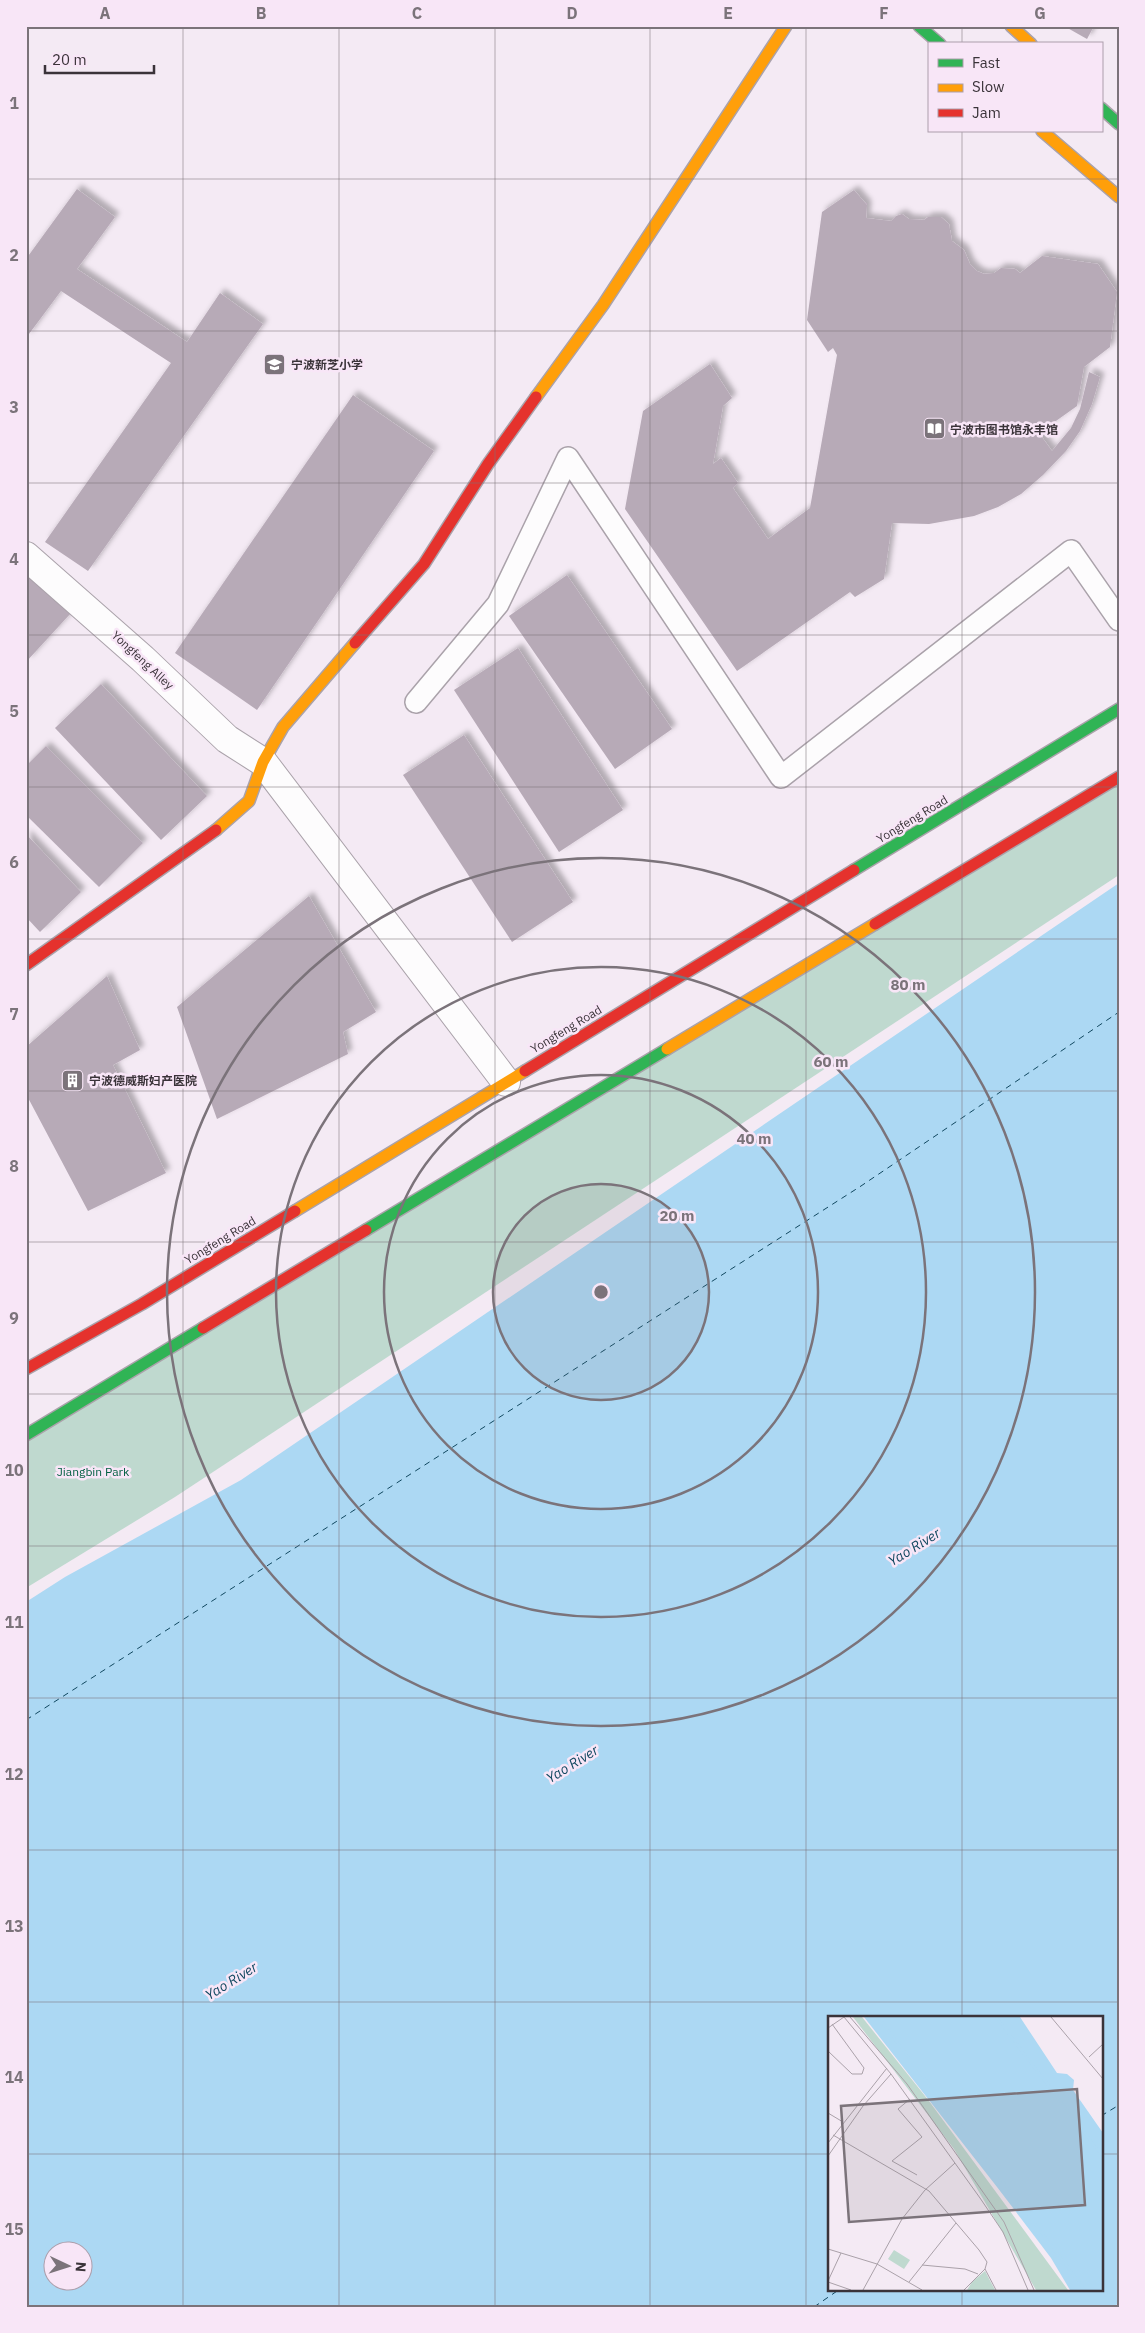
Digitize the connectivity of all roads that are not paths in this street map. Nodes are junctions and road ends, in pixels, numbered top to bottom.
1 (786, 26) edge
2 (919, 26) edge
3 (1011, 26) edge
4 (938, 42) edge
5 (1029, 42) edge
6 (1102, 109) edge
7 (1119, 124) edge
8 (1043, 132) edge
9 (1119, 197) edge
10 (26, 556) edge
11 (1119, 620) edge
12 (416, 702) dead end
13 (1119, 709) edge
14 (263, 762) junction
15 (1119, 776) edge
16 (26, 965) edge
17 (506, 1082) junction
18 (26, 1369) edge
19 (26, 1436) edge

1 - 14 main road
2 - 4 main road
3 - 5 main road
6 - 7 main road
8 - 9 main road
10 - 14 street, Yongfeng Alley
11 - 12 lane
13 - 17 main road, Yongfeng Road
14 - 16 main road
14 - 17 street
15 - 19 main road
17 - 18 main road, Yongfeng Road

